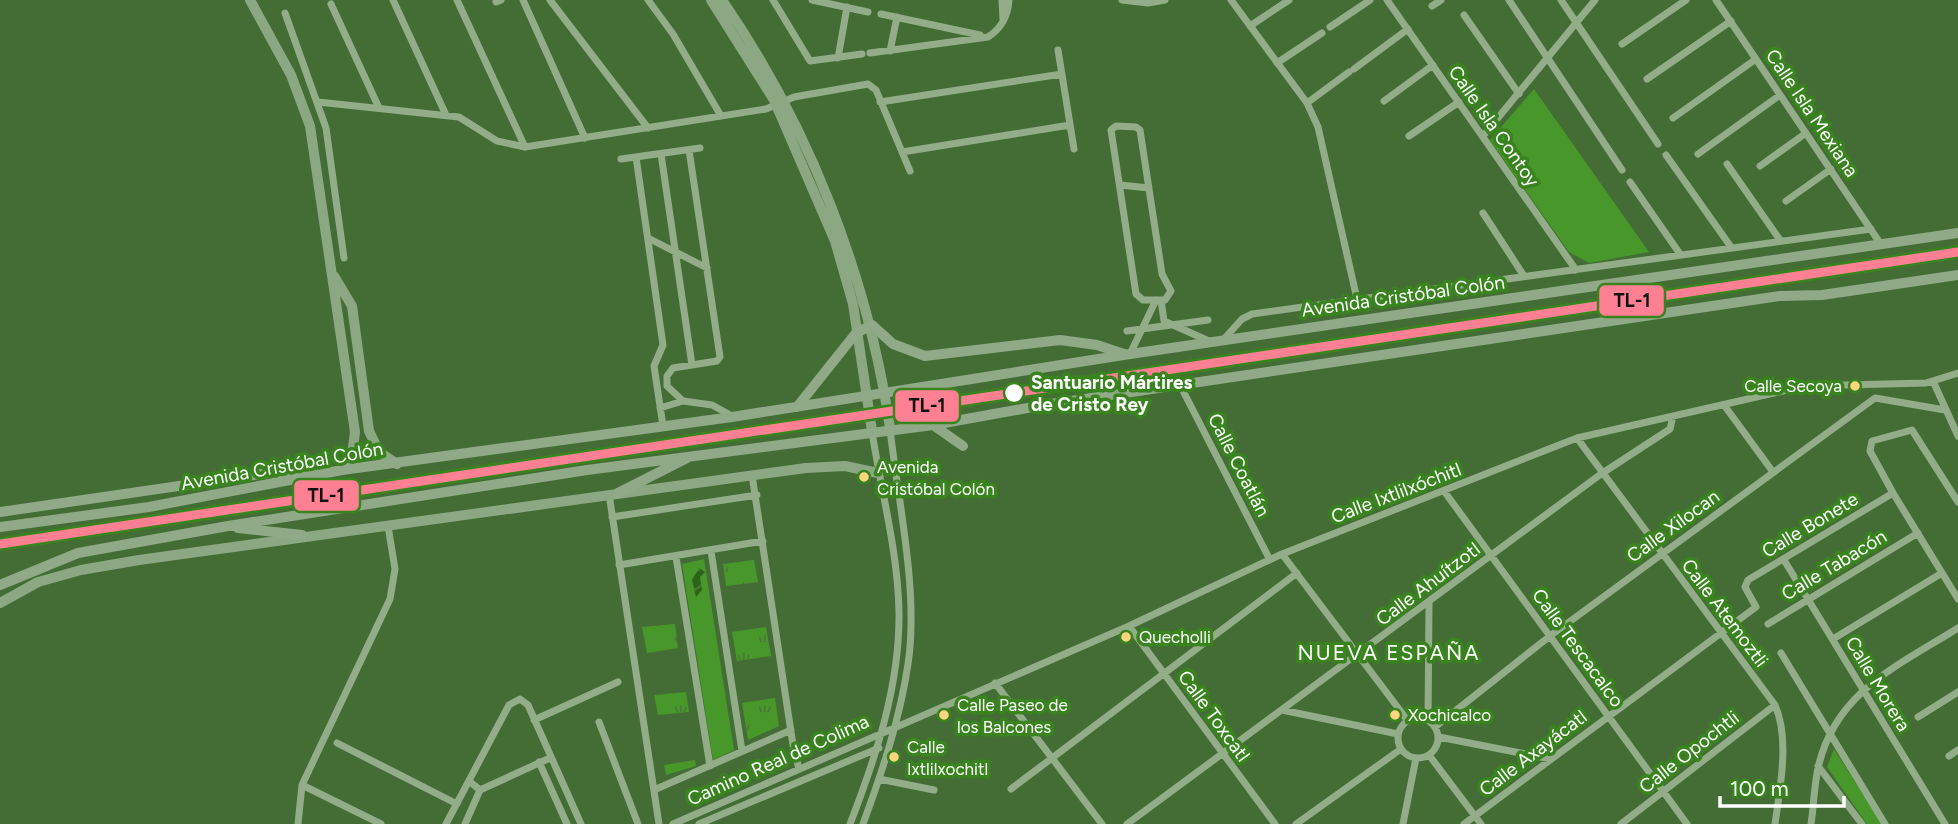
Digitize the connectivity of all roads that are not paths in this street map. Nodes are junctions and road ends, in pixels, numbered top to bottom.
1 (250, 0) edge
2 (393, 0) edge
3 (457, 0) edge
4 (523, 0) edge
5 (550, 0) edge
6 (648, 0) edge
7 (711, 0) edge
8 (722, 0) edge
9 (773, 0) edge
10 (812, 0) edge
11 (1002, 0) edge
12 (1009, 0) edge
13 (1122, 0) edge
14 (1165, 0) edge
15 (1231, 0) edge
16 (1289, 0) edge
17 (1370, 0) edge
18 (1387, 0) edge
19 (1441, 0) edge
20 (1509, 0) edge
21 (1561, 0) edge
22 (1595, 0) edge
23 (1686, 0) edge
24 (1716, 0) edge
25 (331, 4) dead end
26 (1432, 6) dead end
27 (847, 7) junction
28 (869, 12) dead end
29 (285, 13) dead end
30 (881, 14) dead end
31 (1464, 15) dead end
32 (897, 17) junction
33 (1003, 19) junction
34 (1731, 22) junction
35 (1576, 23) junction
36 (1250, 26) junction
37 (1330, 27) dead end
38 (1408, 29) junction
39 (1322, 33) dead end
40 (988, 37) junction
41 (1622, 44) dead end
42 (1058, 50) dead end
43 (890, 51) junction
44 (1548, 57) junction
45 (838, 58) junction
46 (1756, 59) junction
47 (1277, 63) junction
48 (1433, 65) junction
49 (1062, 74) junction
50 (1647, 79) dead end
51 (1518, 94) junction
52 (1780, 95) junction
53 (1384, 101) dead end
54 (318, 102) junction
55 (880, 102) junction
56 (1459, 102) junction
57 (780, 103) junction
58 (1307, 103) junction
59 (379, 108) junction
60 (446, 115) junction
61 (721, 116) junction
62 (1673, 118) dead end
63 (1070, 125) junction
64 (648, 128) junction
65 (1806, 133) junction
66 (1409, 136) dead end
67 (1483, 136) junction
68 (585, 138) junction
69 (1658, 144) dead end
70 (525, 147) junction
71 (700, 148) dead end
72 (1074, 149) dead end
73 (689, 150) junction
74 (902, 152) junction
75 (1698, 153) dead end
76 (661, 154) junction
77 (1666, 155) dead end
78 (636, 157) junction
79 (621, 159) dead end
80 (1727, 164) dead end
81 (1760, 166) dead end
82 (1831, 169) junction
83 (1622, 170) dead end
84 (909, 171) dead end
85 (1630, 182) dead end
86 (1120, 185) junction
87 (1149, 188) junction
88 (1786, 201) dead end
89 (1483, 213) dead end
90 (1871, 229) junction
91 (1958, 233) edge
92 (648, 238) junction
93 (1780, 240) junction
94 (1881, 243) junction
95 (1731, 247) junction
96 (676, 252) junction
97 (1680, 254) junction
98 (344, 258) dead end
99 (707, 268) junction
100 (1576, 270) junction
101 (331, 272) junction
102 (1958, 275) edge
103 (1524, 276) junction
104 (1357, 299) junction
105 (1159, 300) junction
106 (1208, 320) dead end
107 (872, 324) junction
108 (1172, 325) junction
109 (1144, 328) junction
110 (1127, 331) dead end
111 (856, 333) junction
112 (1217, 342) junction
113 (1128, 355) junction
114 (692, 365) junction
115 (1958, 373) edge
116 (1933, 382) junction
117 (1180, 385) junction
118 (884, 392) junction
119 (866, 395) junction
120 (683, 401) junction
121 (1724, 405) junction
122 (797, 407) junction
123 (660, 408) junction
124 (1945, 410) junction
125 (1673, 416) junction
126 (733, 417) junction
127 (933, 425) junction
128 (663, 426) junction
129 (890, 428) junction
130 (872, 431) junction
131 (1958, 436) edge
132 (1577, 438) junction
133 (963, 446) dead end
134 (892, 452) junction
135 (875, 453) junction
136 (693, 454) junction
137 (397, 464) junction
138 (338, 471) junction
139 (1773, 472) junction
140 (878, 473) junction
141 (1601, 474) junction
142 (752, 475) junction
143 (1444, 491) junction
144 (1893, 493) junction
145 (613, 494) junction
146 (757, 495) junction
147 (1958, 502) edge
148 (0, 512) edge
149 (612, 517) junction
150 (388, 526) junction
151 (0, 527) edge
152 (228, 527) junction
153 (1918, 533) junction
154 (302, 535) junction
155 (763, 541) junction
156 (711, 551) junction
157 (1282, 554) junction
158 (1661, 555) junction
159 (1491, 556) junction
160 (676, 557) junction
161 (1270, 560) junction
162 (1784, 560) junction
163 (619, 565) junction
164 (1297, 573) junction
165 (1942, 573) junction
166 (0, 585) edge
167 (1958, 598) edge
168 (1808, 599) junction
169 (0, 603) edge
170 (1429, 604) junction
171 (1756, 607) joint
172 (1768, 624) dead end
173 (1129, 626) junction
174 (1958, 628) edge
175 (1720, 634) junction
176 (1550, 636) junction
177 (1833, 639) junction
178 (1781, 653) dead end
179 (1357, 655) junction
180 (1163, 673) junction
181 (618, 682) dead end
182 (995, 683) junction
183 (1862, 688) junction
184 (1958, 692) edge
185 (1775, 705) junction
186 (1282, 710) junction
187 (1608, 716) junction
188 (1918, 717) dead end
189 (534, 719) junction
190 (1428, 720) junction
191 (1408, 721) junction
192 (598, 722) dead end
193 (896, 725) junction
194 (1435, 727) junction
195 (791, 730) junction
196 (882, 731) junction
197 (1829, 732) junction
198 (1398, 734) junction
199 (1438, 737) junction
200 (891, 742) junction
201 (337, 743) dead end
202 (877, 748) junction
203 (1401, 749) junction
204 (1958, 750) edge
205 (742, 751) junction
206 (1222, 753) junction
207 (1429, 755) junction
208 (1948, 756) dead end
209 (551, 758) junction
210 (1052, 758) junction
211 (1416, 758) junction
212 (1551, 759) junction
213 (540, 762) junction
214 (1818, 765) junction
215 (710, 766) junction
216 (799, 769) junction
217 (785, 775) junction
218 (879, 779) junction
219 (469, 781) junction
220 (302, 785) junction
221 (789, 786) junction
222 (654, 789) junction
223 (1011, 789) dead end
224 (480, 790) junction
225 (934, 790) dead end
226 (1663, 791) junction
227 (457, 804) junction
228 (1475, 816) junction
229 (1941, 823) edge
230 (298, 824) edge
231 (381, 824) edge
232 (446, 824) edge
233 (465, 824) edge
234 (568, 824) edge
235 (581, 824) edge
236 (638, 824) edge
237 (659, 824) edge
238 (673, 824) edge
239 (702, 824) edge
240 (850, 824) edge
241 (863, 824) edge
242 (1102, 824) edge
243 (1127, 824) edge
244 (1275, 824) edge
245 (1296, 824) edge
246 (1403, 824) edge
247 (1464, 824) edge
248 (1481, 824) edge
249 (1622, 824) edge
250 (1687, 824) edge
251 (1775, 824) edge
252 (1811, 824) edge
253 (1862, 824) edge
254 (1885, 824) edge

1 - 101 street
2 - 60 street
3 - 70 street
4 - 68 street
5 - 64 street
6 - 61 street
7 - 57 street
8 - 57 street
9 - 45 street
10 - 27 street
11 - 33 street
12 - 33 street
13 - 14 street
15 - 36 street
16 - 36 street
17 - 37 street
18 - 38 street, Calle Isla Contoy
19 - 26 street
20 - 44 street
21 - 35 street
22 - 35 street
23 - 41 street
24 - 34 street, Calle Isla Mexiana
25 - 59 street
27 - 28 street
27 - 45 street
29 - 54 street
30 - 32 street
31 - 51 street
32 - 40 street
32 - 43 street
33 - 40 street
34 - 46 street, Calle Isla Mexiana
34 - 50 street
35 - 44 street
35 - 69 street
36 - 47 street
38 - 48 street, Calle Isla Contoy
38 - 58 street
39 - 47 street
40 - 43 street
42 - 49 street
43 - 45 street
44 - 51 street
44 - 83 street
46 - 52 street, Calle Isla Mexiana
46 - 62 street
47 - 58 street
48 - 53 street
48 - 56 street, Calle Isla Contoy
49 - 55 street
49 - 63 street
51 - 67 street
52 - 65 street, Calle Isla Mexiana
52 - 75 street
54 - 59 street
54 - 98 street
55 - 57 street
55 - 74 street
56 - 66 street
56 - 67 street, Calle Isla Contoy
57 - 61 street
57 - 107 street
57 - 111 street
58 - 104 street
59 - 60 street
60 - 70 street
61 - 64 street
63 - 72 street
63 - 74 street
64 - 68 street
65 - 81 street
65 - 82 street, Calle Isla Mexiana
67 - 100 street, Calle Isla Contoy
68 - 70 street
71 - 73 street
73 - 76 street
73 - 99 street
74 - 84 street
76 - 78 street
76 - 96 street
77 - 95 street
78 - 79 street
78 - 92 street
80 - 93 street
82 - 88 street
82 - 90 street, Calle Isla Mexiana
85 - 97 street
86 - 87 street
86 - 87 street
86 - 105 street
87 - 105 street
89 - 103 street
90 - 93 street
90 - 94 street, Calle Isla Mexiana
91 - 94 main road, Avenida Cristóbal Colón
92 - 96 street
92 - 123 street
93 - 95 street
94 - 112 main road, Avenida Cristóbal Colón
95 - 97 street
96 - 99 street
96 - 114 street
97 - 100 street
99 - 114 street
100 - 103 street
101 - 137 street
101 - 138 street
102 - 117 main road
103 - 104 street
104 - 112 street
105 - 108 street
105 - 109 street
106 - 108 street
107 - 111 main road
107 - 113 main road
107 - 118 street
108 - 109 street
108 - 112 street
109 - 110 street
109 - 113 street
111 - 119 street
111 - 122 main road
112 - 113 main road, Avenida Cristóbal Colón
113 - 118 main road, Avenida Cristóbal Colón
114 - 120 street
115 - 116 street, Calle Ixtlilxóchitl
116 - 121 street, Calle Ixtlilxóchitl
116 - 124 street
117 - 127 main road
117 - 161 street, Calle Coatlán
118 - 119 main road, Avenida Cristóbal Colón
118 - 129 street
119 - 122 main road, Avenida Cristóbal Colón
119 - 130 street
120 - 123 street
120 - 126 street
121 - 125 street, Calle Ixtlilxóchitl
121 - 139 street
122 - 126 main road, Avenida Cristóbal Colón
123 - 128 street
124 - 131 street
124 - 139 street, Calle Xilocan
125 - 132 street, Calle Ixtlilxóchitl
125 - 141 street, Calle Ahuítzotl
126 - 128 main road, Avenida Cristóbal Colón
127 - 129 main road
127 - 133 main road
128 - 137 main road, Avenida Cristóbal Colón
129 - 130 main road
129 - 134 street
130 - 135 street
130 - 136 main road
132 - 141 street, Calle Atemoztli
132 - 143 street, Calle Ixtlilxóchitl
134 - 135 street
134 - 193 street
135 - 140 street
136 - 145 main road
136 - 152 main road
137 - 138 main road, Avenida Cristóbal Colón
138 - 148 main road
138 - 151 main road, Avenida Cristóbal Colón
139 - 158 street, Calle Xilocan
140 - 142 street
140 - 196 street
141 - 158 street, Calle Atemoztli
141 - 159 street, Calle Ahuítzotl
142 - 145 street
142 - 146 street
143 - 157 street, Calle Ixtlilxóchitl
143 - 159 street, Calle Tescacalco
144 - 147 street
144 - 153 street
144 - 162 street, Calle Bonete
145 - 149 street
145 - 150 street
146 - 149 street
146 - 155 street
149 - 163 street
150 - 154 street
150 - 220 street
152 - 154 main road
152 - 166 main road
153 - 165 street
153 - 168 street, Calle Tabacón
154 - 169 street
155 - 156 street
155 - 195 street
156 - 160 street
156 - 205 street
157 - 161 street, Calle Ixtlilxóchitl
157 - 164 street
158 - 175 street, Calle Atemoztli
158 - 176 street, Calle Xilocan
159 - 170 street, Calle Ahuítzotl
159 - 176 street, Calle Tescacalco
160 - 163 street
160 - 215 street
161 - 173 street, Calle Ixtlilxóchitl
162 - 168 street, Calle Morera
162 - 171 street, Calle Bonete
163 - 222 street
164 - 179 street
164 - 180 street
165 - 167 street
165 - 177 street
168 - 172 street, Calle Tabacón
168 - 177 street, Calle Morera
170 - 179 street, Calle Ahuítzotl
170 - 190 street
171 - 175 street, Calle Axayácatl
173 - 180 street, Calle Toxcatl
173 - 182 street, Calle Ixtlilxóchitl
174 - 183 street
175 - 185 street, Calle Atemoztli
175 - 187 street, Calle Axayácatl
176 - 187 street, Calle Tescacalco
176 - 194 street, Calle Xilocan
177 - 183 street, Calle Morera
178 - 197 street
179 - 186 street, Calle Ahuítzotl
179 - 191 street
180 - 206 street, Calle Toxcatl
180 - 210 street
181 - 189 street
182 - 193 street, Calle Ixtlilxóchitl
182 - 210 street
183 - 197 street
183 - 229 street, Calle Morera
184 - 188 street
185 - 226 street, Calle Opochtli
185 - 251 street
186 - 198 street
186 - 206 street, Calle Ahuítzotl
187 - 212 street, Calle Axayácatl
187 - 226 street, Calle Tescacalco
189 - 209 street
189 - 219 street
190 - 191 street
190 - 194 street
191 - 198 street
192 - 236 street
193 - 196 street, Camino Real de Colima
193 - 200 street
194 - 199 street
195 - 205 street
195 - 216 street
196 - 202 street
196 - 216 street, Camino Real de Colima
197 - 214 street
197 - 254 street
198 - 203 street
199 - 207 street
199 - 212 street
200 - 202 street, Camino Real de Colima
200 - 218 street
201 - 227 street
202 - 221 street, Camino Real de Colima
202 - 240 street
203 - 211 street
203 - 245 street
204 - 208 street
205 - 215 street
206 - 243 street, Calle Ahuítzotl
206 - 244 street, Calle Toxcatl
207 - 211 street
207 - 228 street
209 - 213 street
209 - 235 street
210 - 223 street
210 - 242 street
211 - 246 street
212 - 228 street, Calle Axayácatl
213 - 224 street
213 - 234 street
214 - 252 street
214 - 253 street
215 - 222 street
216 - 217 street, Camino Real de Colima
217 - 221 street
217 - 238 street, Camino Real de Colima
218 - 225 street
218 - 241 street
219 - 224 street
219 - 227 street
220 - 230 street
220 - 231 street
221 - 239 street, Camino Real de Colima
222 - 237 street
224 - 233 street
226 - 249 street, Calle Opochtli
226 - 250 street, Calle Tescacalco
227 - 232 street
228 - 247 street, Calle Axayácatl
228 - 248 street

